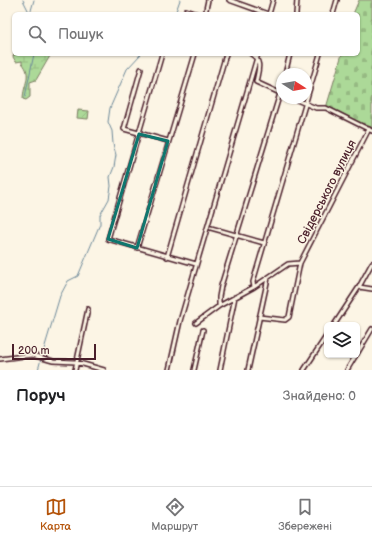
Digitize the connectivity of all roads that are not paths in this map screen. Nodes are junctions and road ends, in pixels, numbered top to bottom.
1 (208, 0) edge
2 (229, 0) edge
3 (273, 0) edge
4 (297, 0) edge
5 (337, 0) edge
6 (186, 10) dead end
7 (192, 12) edge
8 (205, 12) edge
9 (262, 12) edge
10 (269, 12) edge
11 (296, 12) edge
12 (334, 12) edge
13 (161, 56) edge
14 (194, 56) edge
15 (225, 56) edge
16 (254, 56) edge
17 (290, 56) edge
18 (319, 56) edge
19 (257, 58) junction
20 (286, 68) edge
21 (141, 69) dead end
22 (312, 80) edge
23 (276, 92) edge
24 (278, 104) edge
25 (305, 104) edge
26 (307, 104) edge
27 (370, 130) edge
28 (139, 134) junction
29 (168, 141) junction
30 (211, 228) dead end
31 (237, 235) junction
32 (264, 243) junction
33 (137, 248) junction
34 (167, 257) junction
35 (300, 263) junction
36 (372, 263) edge
37 (196, 264) junction
38 (268, 278) junction
39 (254, 287) junction
40 (359, 287) junction
41 (372, 289) edge
42 (235, 297) junction
43 (219, 306) junction
44 (88, 309) dead end
45 (259, 316) junction
46 (336, 322) edge
47 (196, 323) dead end
48 (372, 329) edge
49 (203, 330) dead end
50 (324, 340) edge
51 (360, 349) edge
52 (354, 358) edge
53 (0, 359) edge
54 (76, 362) junction
55 (75, 370) edge
56 (104, 370) edge
57 (169, 370) edge
58 (194, 370) edge
59 (220, 370) edge
60 (248, 370) edge
61 (304, 370) edge
62 (347, 370) edge

1 - 8 street
2 - 9 street
3 - 10 street
4 - 11 street
5 - 12 street
6 - 7 street
13 - 28 street
14 - 29 street
15 - 34 street
16 - 19 street
17 - 20 street
18 - 22 street
19 - 23 street
19 - 37 street
21 - 28 street
24 - 31 street
25 - 32 street
26 - 27 street
27 - 35 street, Свiдерського вулиця
28 - 29 street
28 - 33 street
29 - 33 street
30 - 31 street
31 - 32 street
31 - 43 street
32 - 39 street
33 - 34 street
34 - 37 street
35 - 38 street
35 - 45 street, Свiдерського вулиця
36 - 40 street
37 - 57 street
38 - 39 street
38 - 45 street
39 - 42 street
40 - 41 street
40 - 46 street
42 - 43 street
42 - 59 street
43 - 47 street
44 - 54 street
45 - 60 street
48 - 51 street
49 - 58 street
50 - 61 street
52 - 62 street
53 - 54 street
54 - 55 street
54 - 56 street

